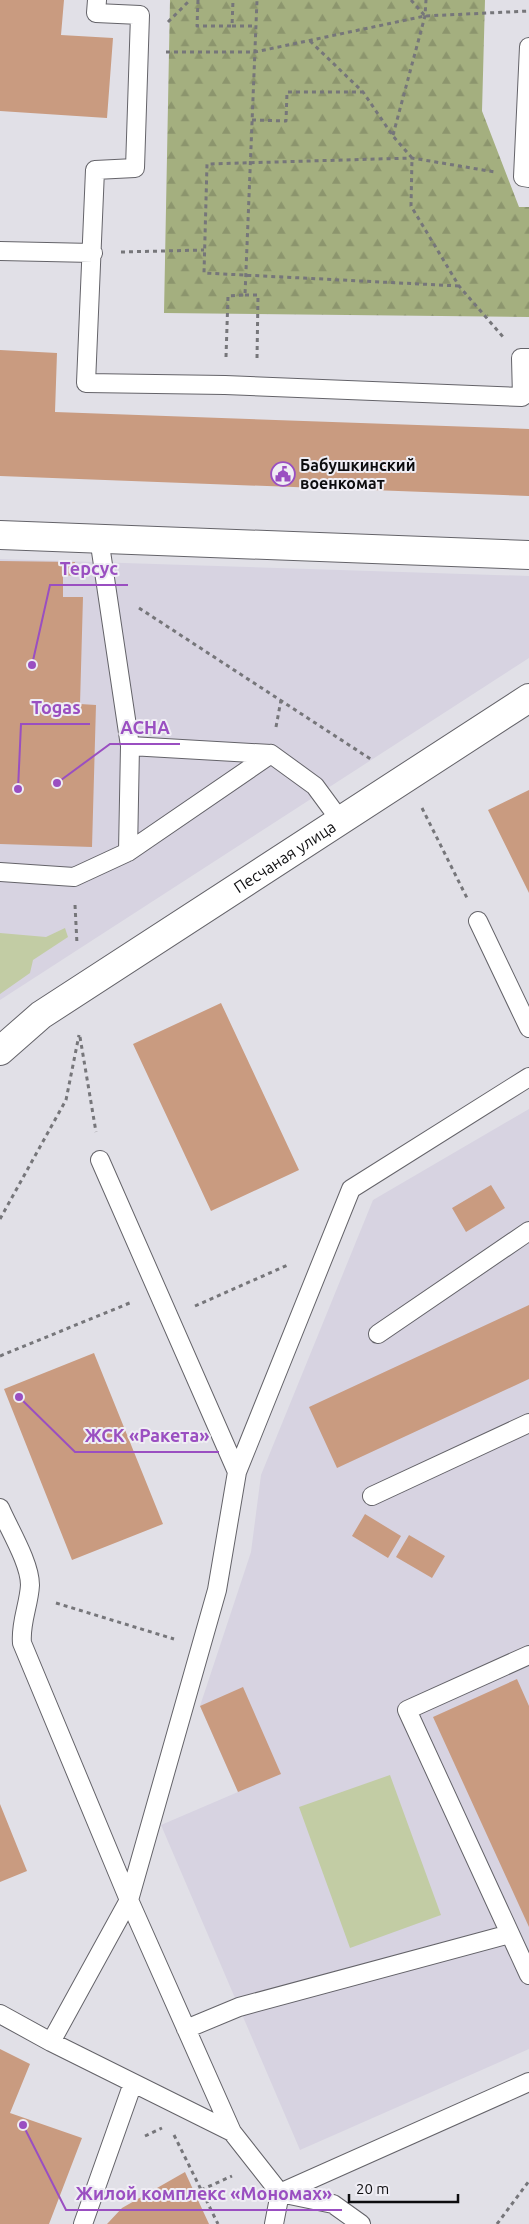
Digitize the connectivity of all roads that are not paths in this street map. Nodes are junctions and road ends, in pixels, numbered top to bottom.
1 (97, 0) edge
2 (529, 47) edge
3 (526, 177) edge
4 (0, 251) edge
5 (93, 253) junction
6 (525, 358) edge
7 (0, 535) edge
8 (99, 538) junction
9 (529, 556) edge
10 (529, 698) edge
11 (130, 746) junction
12 (271, 754) junction
13 (340, 820) junction
14 (128, 852) junction
15 (0, 872) edge
16 (478, 921) road end
17 (41, 1015) junction
18 (529, 1028) edge
19 (0, 1029) edge
20 (0, 1051) edge
21 (529, 1077) edge
22 (100, 1160) road end
23 (529, 1231) edge
24 (378, 1334) dead end
25 (529, 1423) edge
26 (237, 1472) junction
27 (372, 1496) dead end
28 (0, 1508) edge
29 (529, 1655) edge
30 (128, 1900) junction
31 (510, 1934) junction
32 (529, 1975) edge
33 (0, 2014) edge
34 (186, 2029) junction
35 (51, 2042) junction
36 (133, 2083) junction
37 (529, 2084) edge
38 (232, 2132) junction
39 (280, 2193) junction
40 (83, 2224) edge
41 (274, 2224) edge
42 (361, 2224) edge

1 - 5 lane
2 - 3 lane
4 - 5 lane
5 - 6 lane
7 - 8 street
8 - 9 street
8 - 11 lane
10 - 13 street, Песчаная улица
11 - 12 lane
11 - 14 lane
12 - 13 lane
12 - 14 lane
13 - 17 street, Песчаная улица
14 - 15 lane
16 - 18 lane
17 - 19 street, Песчаная улица
17 - 20 street, Песчаная улица
21 - 26 lane
22 - 26 lane
23 - 24 lane
25 - 27 lane
26 - 30 lane
28 - 30 lane
29 - 31 lane
30 - 34 lane
30 - 35 lane
31 - 32 lane
31 - 34 lane
33 - 35 lane
34 - 38 lane
35 - 36 lane
36 - 38 lane
36 - 40 lane
37 - 39 lane
38 - 39 lane
39 - 41 lane
39 - 42 lane

